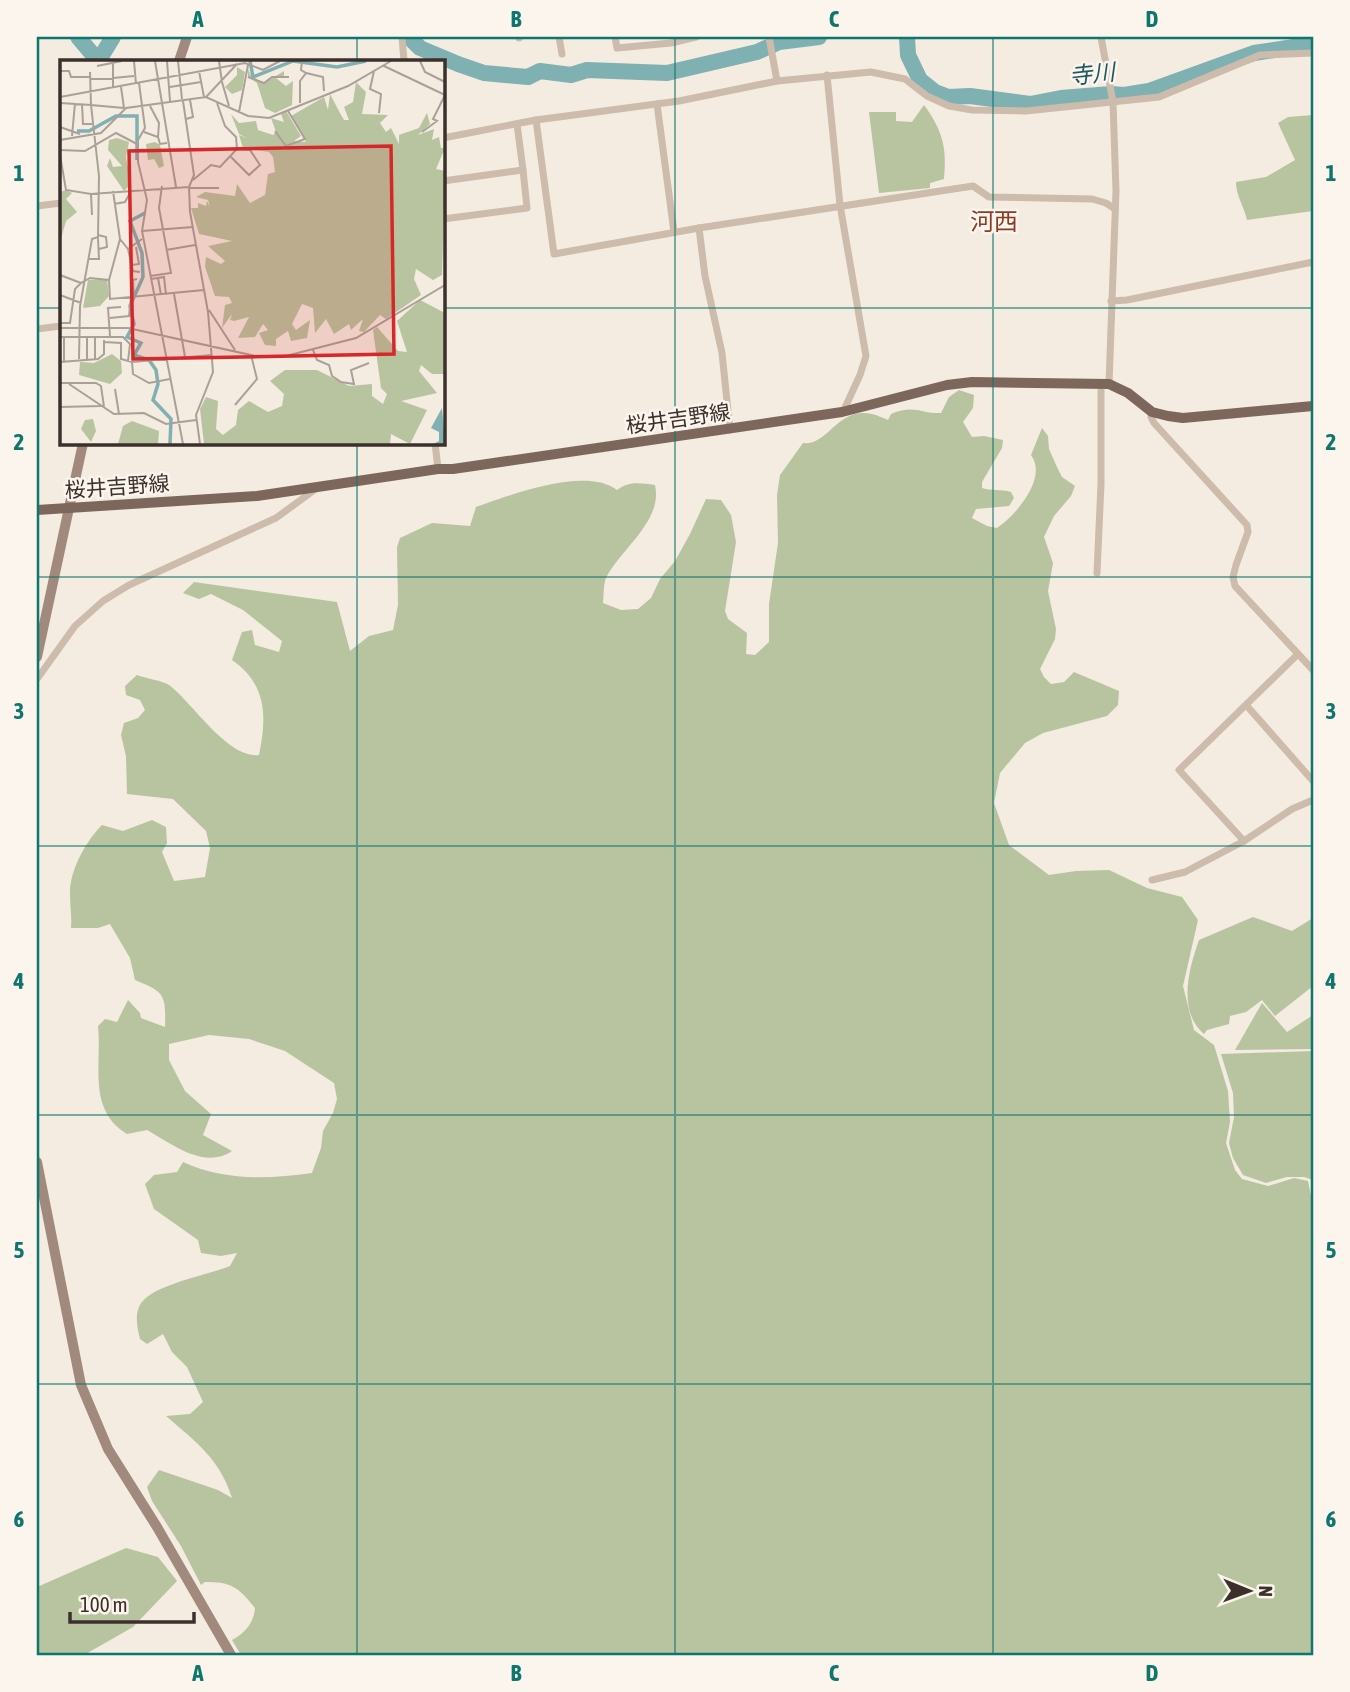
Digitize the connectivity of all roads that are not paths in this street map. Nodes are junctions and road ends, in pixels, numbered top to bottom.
1 (187, 37) edge
2 (559, 37) edge
3 (615, 37) edge
4 (696, 37) edge
5 (769, 37) edge
6 (1101, 37) edge
7 (402, 40) edge
8 (671, 40) edge
9 (1313, 53) edge
10 (562, 54) dead end
11 (179, 60) edge
12 (404, 60) edge
13 (827, 75) junction
14 (777, 81) junction
15 (1113, 100) junction
16 (656, 104) junction
17 (536, 120) junction
18 (517, 124) junction
19 (444, 138) edge
20 (523, 170) junction
21 (444, 181) edge
22 (60, 202) edge
23 (840, 205) junction
24 (37, 206) edge
25 (1115, 209) junction
26 (444, 219) edge
27 (699, 228) junction
28 (674, 232) junction
29 (1313, 262) edge
30 (1111, 301) junction
31 (60, 326) edge
32 (37, 329) edge
33 (1105, 384) junction
34 (1313, 406) edge
35 (842, 412) junction
36 (1153, 412) junction
37 (730, 430) junction
38 (83, 444) edge
39 (435, 444) edge
40 (438, 469) junction
41 (318, 488) junction
42 (37, 510) edge
43 (67, 510) junction
44 (1097, 573) dead end
45 (1297, 655) junction
46 (37, 657) edge
47 (1313, 670) edge
48 (37, 679) edge
49 (1247, 706) junction
50 (1313, 781) edge
51 (1313, 800) edge
52 (1244, 841) junction
53 (1152, 880) dead end
54 (37, 1167) edge
55 (230, 1655) edge

1 - 11 street
2 - 10 street
3 - 8 street
4 - 8 street
5 - 14 street
6 - 15 street
7 - 12 street
9 - 15 street
13 - 14 street
13 - 15 street
13 - 23 street
14 - 16 street
15 - 25 street
16 - 17 street
16 - 28 street
17 - 18 street
17 - 28 street
18 - 19 street
18 - 20 street
20 - 21 street
20 - 26 street
22 - 24 street
23 - 25 street
23 - 27 street
23 - 35 street
25 - 30 street
27 - 28 street
27 - 37 street
29 - 30 street
30 - 33 street
31 - 32 street
33 - 35 main road, 桜井吉野線
33 - 36 main road, 桜井吉野線
33 - 44 street
34 - 36 main road, 桜井吉野線
35 - 37 main road, 桜井吉野線
36 - 45 street
37 - 40 main road, 桜井吉野線
38 - 43 street
39 - 40 street
40 - 41 main road, 桜井吉野線
41 - 43 main road, 桜井吉野線
41 - 48 street
42 - 43 main road, 桜井吉野線
43 - 46 street
45 - 47 street
45 - 49 street
49 - 50 street
49 - 52 street
51 - 52 street
52 - 53 street
54 - 55 street

